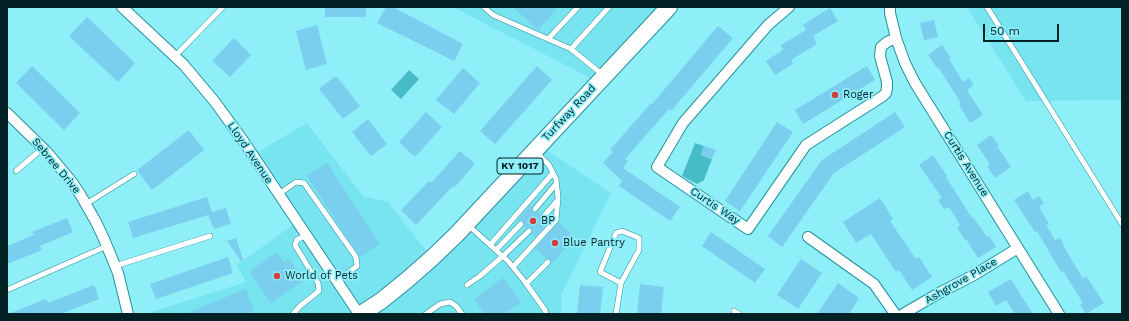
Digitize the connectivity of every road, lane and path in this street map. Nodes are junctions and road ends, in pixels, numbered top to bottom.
1 (122, 7) edge
2 (223, 7) edge
3 (484, 7) edge
4 (578, 7) edge
5 (609, 7) edge
6 (669, 7) edge
7 (789, 7) edge
8 (890, 7) edge
9 (987, 7) edge
10 (896, 38) junction
11 (548, 39) junction
12 (571, 49) junction
13 (175, 56) junction
14 (604, 76) junction
15 (7, 113) edge
16 (43, 148) junction
17 (535, 150) junction
18 (16, 171) dead end
19 (553, 173) junction
20 (134, 174) dead end
21 (556, 184) junction
22 (279, 194) junction
23 (558, 200) junction
24 (86, 204) junction
25 (535, 209) dead end
26 (543, 217) dead end
27 (466, 224) junction
28 (521, 224) dead end
29 (1122, 224) edge
30 (529, 231) dead end
31 (306, 235) junction
32 (210, 236) dead end
33 (808, 237) dead end
34 (490, 245) junction
35 (107, 246) junction
36 (1018, 248) junction
37 (496, 250) junction
38 (503, 256) junction
39 (548, 262) dead end
40 (115, 266) junction
41 (513, 267) junction
42 (337, 280) junction
43 (621, 283) junction
44 (526, 284) junction
45 (467, 285) dead end
46 (7, 290) edge
47 (128, 314) edge
48 (293, 314) edge
49 (360, 314) edge
50 (426, 314) edge
51 (462, 314) edge
52 (546, 314) edge
53 (616, 314) edge
54 (895, 314) edge
55 (903, 314) edge
56 (1059, 314) edge

1 - 13 street, Lloyd Avenue
2 - 13 lane
3 - 11 lane
4 - 11 lane
5 - 12 lane
6 - 14 main road, Turfway Road / KY 1017
7 - 10 street, Curtis Way
8 - 10 street, Curtis Avenue
9 - 29 lane
10 - 36 street, Curtis Avenue
11 - 12 lane
12 - 14 lane
13 - 22 street, Lloyd Avenue
14 - 17 main road, Turfway Road / KY 1017
15 - 16 street, Sebree Drive
16 - 18 lane
16 - 24 street, Sebree Drive
17 - 19 lane
17 - 27 main road, Turfway Road / KY 1017
19 - 21 lane
19 - 34 lane
20 - 24 lane
21 - 23 lane
21 - 25 lane
22 - 31 street, Lloyd Avenue
22 - 42 lane
23 - 26 lane
23 - 41 lane
24 - 35 street, Sebree Drive
27 - 34 lane
27 - 49 main road, Turfway Road / KY 1017
28 - 37 lane
30 - 38 lane
31 - 42 street, Lloyd Avenue
31 - 48 lane
32 - 40 lane
33 - 54 street
34 - 37 lane
35 - 40 street, Sebree Drive
35 - 46 lane
36 - 55 street, Ashgrove Place
36 - 56 street, Curtis Avenue
37 - 38 lane
38 - 41 lane
38 - 45 lane
39 - 44 lane
40 - 47 street, Sebree Drive
41 - 44 lane
42 - 49 street, Lloyd Avenue
43 - 43 lane
43 - 53 lane
44 - 52 lane
50 - 51 lane

